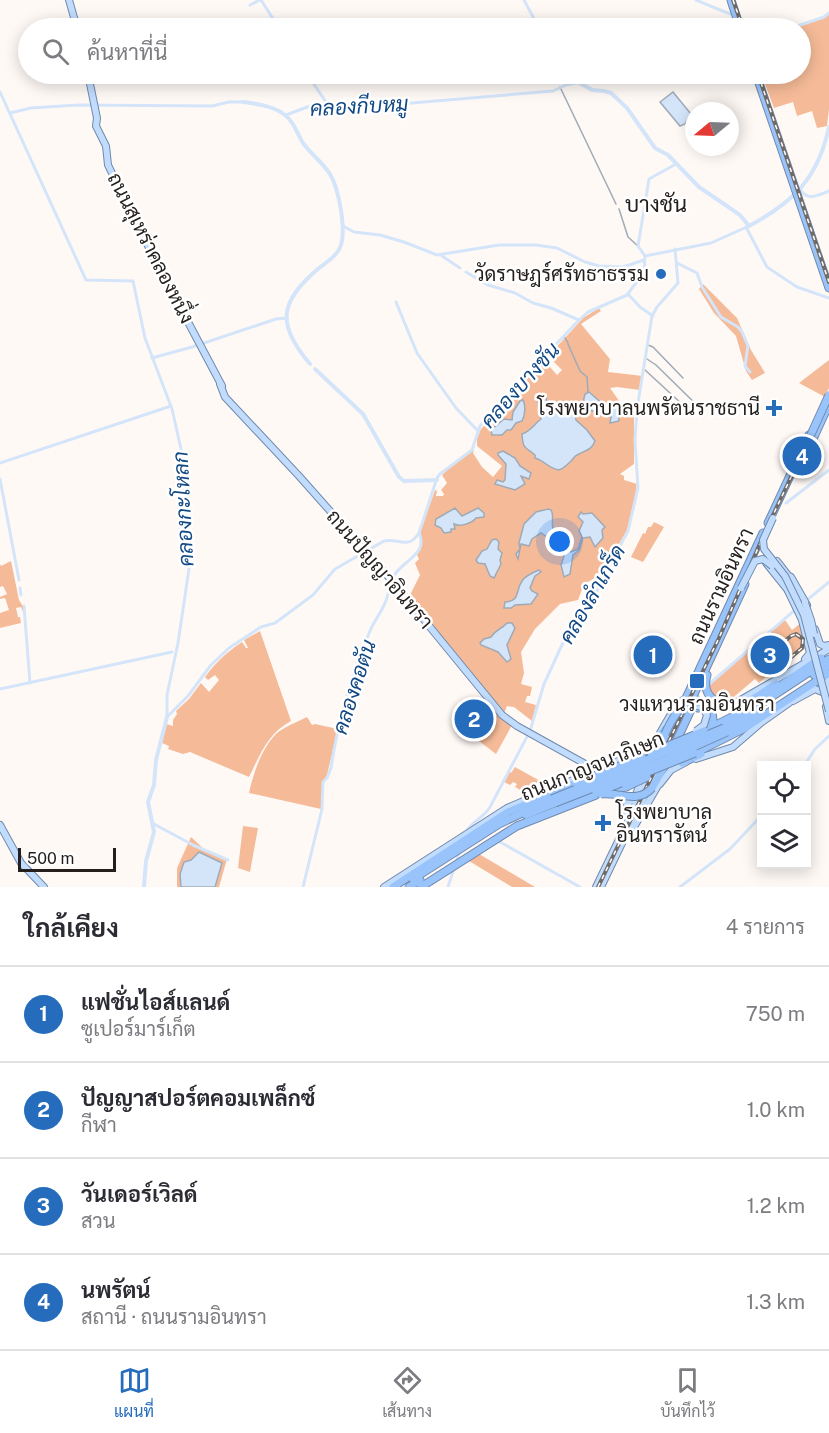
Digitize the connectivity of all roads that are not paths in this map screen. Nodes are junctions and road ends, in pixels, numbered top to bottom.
1 (69, 0) edge
2 (733, 0) edge
3 (74, 18) edge
4 (739, 18) edge
5 (90, 84) edge
6 (761, 84) edge
7 (810, 226) junction
8 (829, 275) edge
9 (829, 288) edge
10 (226, 395) joint
11 (829, 399) edge
12 (820, 417) junction
13 (800, 461) junction
14 (791, 474) junction
15 (765, 537) junction
16 (759, 554) junction
17 (771, 555) junction
18 (790, 577) junction
19 (790, 589) junction
20 (725, 614) junction
21 (817, 634) junction
22 (818, 642) junction
23 (809, 646) junction
24 (717, 647) junction
25 (829, 649) edge
26 (822, 662) edge
27 (829, 665) edge
28 (703, 670) junction
29 (793, 670) junction
30 (829, 676) edge
31 (813, 688) junction
32 (826, 690) edge
33 (804, 692) junction
34 (829, 702) edge
35 (728, 705) junction
36 (677, 708) junction
37 (829, 716) edge
38 (705, 730) junction
39 (725, 730) junction
40 (656, 746) junction
41 (558, 749) junction
42 (674, 753) junction
43 (699, 754) junction
44 (628, 757) junction
45 (661, 759) junction
46 (617, 762) junction
47 (682, 763) joint
48 (605, 768) junction
49 (586, 775) junction
50 (599, 782) joint
51 (660, 784) junction
52 (640, 788) junction
53 (652, 788) junction
54 (614, 793) junction
55 (596, 794) junction
56 (561, 810) junction
57 (626, 816) junction
58 (532, 819) junction
59 (0, 825) edge
60 (0, 830) edge
61 (470, 842) junction
62 (623, 842) junction
63 (454, 844) junction
64 (10, 845) junction
65 (614, 851) junction
66 (449, 859) junction
67 (451, 870) junction
68 (42, 887) edge
69 (384, 887) edge
70 (393, 887) edge
71 (400, 887) edge
72 (409, 887) edge
73 (421, 887) edge
74 (428, 887) edge
75 (598, 887) edge

1 - 3 main road
2 - 4 highway
5 - 10 main road, ถนนสุเหร่าคลองหนึ่ง
6 - 7 highway
7 - 8 highway
7 - 9 highway
10 - 41 main road, ถนนปัญญาอินทรา
11 - 12 highway, ถนนรามอินทรา
11 - 12 highway, ถนนรามอินทรา
11 - 13 highway, ถนนรามอินทรา, bridge
12 - 13 highway, ถนนรามอินทรา
13 - 14 highway, ถนนรามอินทรา
13 - 15 highway, ถนนรามอินทรา
14 - 15 highway, ถนนรามอินทรา
14 - 26 main road, bridge
15 - 16 highway, ถนนรามอินทรา
15 - 17 main road
16 - 17 main road
16 - 19 main road
16 - 20 highway, ถนนรามอินทรา
16 - 24 highway, ถนนรามอินทรา
17 - 18 main road
18 - 21 main road
18 - 26 main road, bridge
19 - 20 main road, bridge
19 - 21 main road
19 - 23 main road
19 - 26 main road, bridge
20 - 28 highway, ถนนรามอินทรา
21 - 22 main road
22 - 23 main road
22 - 25 main road
23 - 29 main road
24 - 28 highway, ถนนรามอินทรา
24 - 35 highway
25 - 26 highway
25 - 29 main road
26 - 34 main road, bridge
26 - 35 highway
26 - 37 main road, bridge
26 - 38 highway
26 - 39 highway, ถนนกาญจนาภิเษก
27 - 39 highway, ถนนกาญจนาภิเษก
28 - 36 main road
28 - 45 highway, ถนนรามอินทรา
28 - 53 highway
29 - 35 main road
30 - 31 main road, bridge
30 - 32 main road
30 - 33 highway
31 - 32 main road
31 - 33 main road
32 - 37 main road, bridge
33 - 43 highway
33 - 43 main road
35 - 40 highway, bridge
36 - 40 highway
36 - 44 main road
38 - 42 highway
38 - 48 highway, bridge
39 - 61 highway, ถนนกาญจนาภิเษก, bridge
40 - 42 main road, bridge
40 - 48 highway, bridge
40 - 52 main road
41 - 48 main road, ถนนปัญญาอินทรา
41 - 49 main road, ถนนปัญญาอินทรา
42 - 51 main road
43 - 47 highway
43 - 48 highway, bridge
43 - 55 highway, bridge
44 - 46 main road
44 - 52 main road
45 - 62 main road, ถนนรามอินทรา
45 - 65 main road, ถนนรามอินทรา
46 - 48 main road
46 - 54 main road
47 - 51 main road
48 - 49 highway, bridge
48 - 49 main road
48 - 54 highway
49 - 50 main road, ถนนปัญญาอินทรา
49 - 61 highway
49 - 63 main road
50 - 54 highway
51 - 62 main road
52 - 57 main road
53 - 54 highway, bridge
53 - 55 highway, bridge
54 - 56 highway
54 - 57 main road
55 - 56 highway
55 - 58 highway
56 - 58 highway
56 - 67 main road
57 - 65 main road
58 - 67 highway
59 - 64 main road
60 - 64 main road
61 - 63 highway
61 - 66 highway, ถนนกาญจนาภิเษก
62 - 75 main road, ถนนรามอินทรา
63 - 69 main road
63 - 70 highway
64 - 68 main road
65 - 75 main road, ถนนรามอินทรา
66 - 71 highway, ถนนกาญจนาภิเษก
66 - 72 highway, ถนนกาญจนาภิเษก
67 - 73 highway
67 - 74 main road

